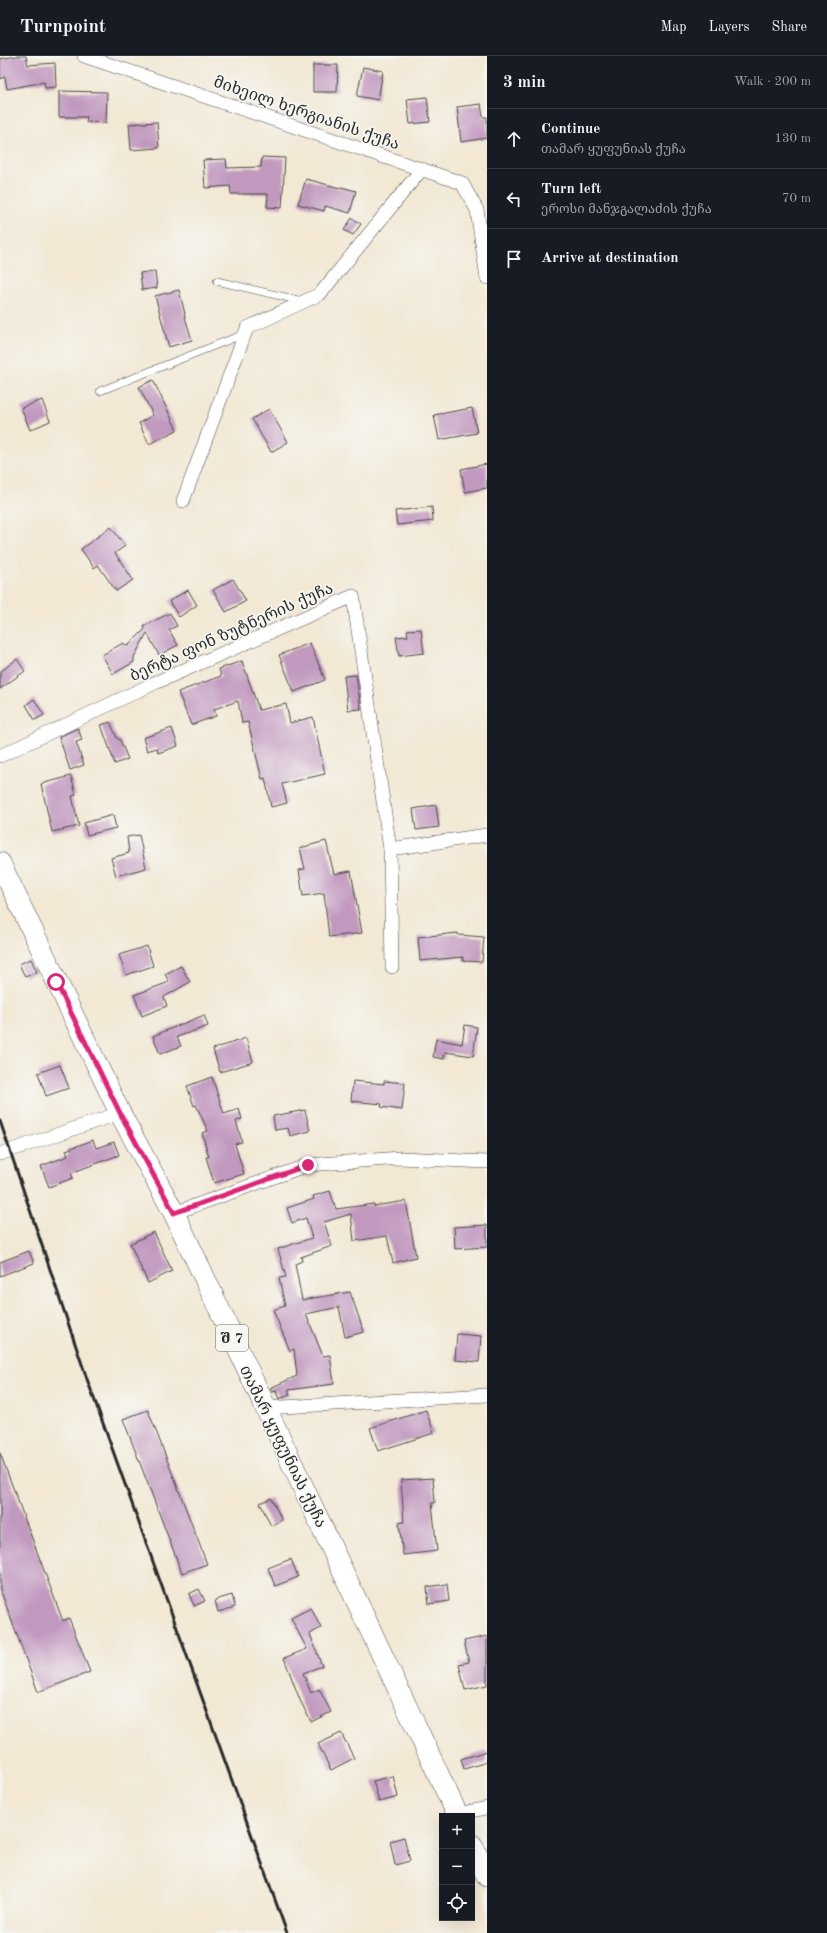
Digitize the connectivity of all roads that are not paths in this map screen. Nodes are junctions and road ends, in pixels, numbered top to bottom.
1 (84, 56) edge
2 (422, 169) junction
3 (484, 231) edge
4 (487, 278) edge
5 (217, 281) dead end
6 (305, 301) junction
7 (244, 334) junction
8 (100, 391) dead end
9 (182, 501) dead end
10 (0, 756) edge
11 (487, 835) edge
12 (390, 849) junction
13 (0, 863) edge
14 (392, 967) dead end
15 (120, 1113) junction
16 (0, 1154) edge
17 (487, 1162) edge
18 (174, 1213) junction
19 (487, 1395) edge
20 (266, 1408) junction
21 (487, 1808) edge
22 (456, 1813) edge
23 (466, 1813) edge
24 (474, 1849) edge
25 (487, 1876) edge

1 - 2 street, მიხეილ ხერგიანის ქუჩა
2 - 3 street, მიხეილ ხერგიანის ქუჩა
2 - 6 street
3 - 4 street, მიხეილ ხერგიანის ქუჩა
5 - 6 lane
6 - 7 street
7 - 8 lane
7 - 9 street
10 - 12 street, ბერტა ფონ ზუტნერის ქუჩა
11 - 12 street
12 - 14 street
13 - 15 main road, თამარ ყუფუნიას ქუჩა / შ 7
15 - 16 street
15 - 18 main road, თამარ ყუფუნიას ქუჩა / შ 7
17 - 18 street
18 - 20 main road, თამარ ყუფუნიას ქუჩა / შ 7
19 - 20 street
20 - 22 main road, თამარ ყუფუნიას ქუჩა / შ 7
21 - 23 street
24 - 25 main road

